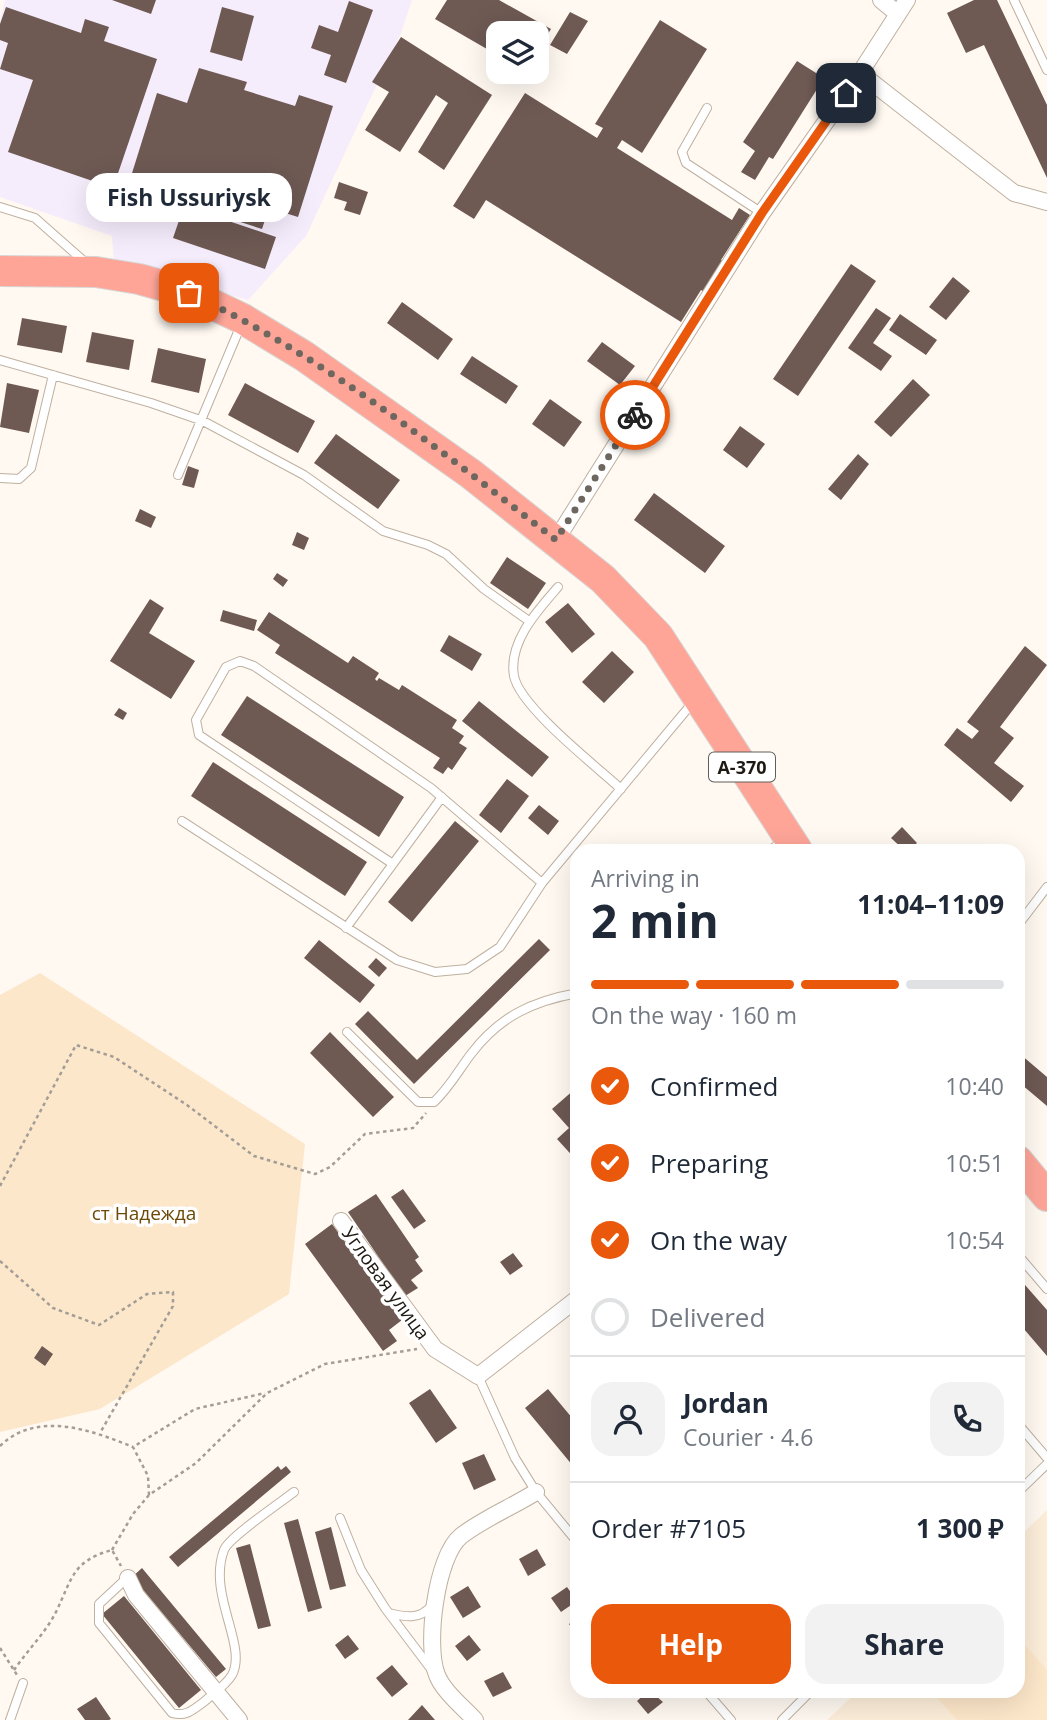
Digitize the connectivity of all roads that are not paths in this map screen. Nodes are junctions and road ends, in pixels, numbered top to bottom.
1 (881, 0) edge
2 (1014, 0) edge
3 (902, 7) edge
4 (1047, 70) edge
5 (860, 73) junction
6 (707, 108) dead end
7 (1047, 202) edge
8 (0, 207) edge
9 (762, 213) junction
10 (0, 271) edge
11 (96, 272) junction
12 (243, 319) junction
13 (0, 360) edge
14 (53, 375) junction
15 (203, 421) junction
16 (178, 475) dead end
17 (0, 478) edge
18 (556, 540) junction
19 (558, 587) dead end
20 (529, 621) junction
21 (696, 699) junction
22 (621, 789) junction
23 (442, 797) junction
24 (182, 821) dead end
25 (575, 844) edge
26 (784, 844) edge
27 (570, 850) edge
28 (393, 864) junction
29 (542, 883) junction
30 (1047, 887) edge
31 (1025, 916) edge
32 (346, 928) junction
33 (570, 994) edge
34 (346, 1032) dead end
35 (1025, 1169) edge
36 (1047, 1196) edge
37 (341, 1221) dead end
38 (1025, 1263) edge
39 (1047, 1289) edge
40 (570, 1305) edge
41 (478, 1376) junction
42 (1025, 1432) edge
43 (1047, 1458) edge
44 (1047, 1464) edge
45 (1025, 1485) edge
46 (294, 1492) dead end
47 (536, 1492) junction
48 (340, 1518) dead end
49 (570, 1533) edge
50 (128, 1578) joint
51 (438, 1597) junction
52 (389, 1614) junction
53 (437, 1677) junction
54 (23, 1684) road end
55 (215, 1692) junction
56 (712, 1698) edge
57 (804, 1698) edge
58 (10, 1720) edge
59 (239, 1720) edge
60 (475, 1720) edge
61 (732, 1720) edge
62 (782, 1720) edge

1 - 3 street
2 - 4 lane
3 - 5 street
5 - 7 street
5 - 9 street
6 - 9 lane
8 - 11 lane
9 - 18 street
10 - 11 highway, А-370
11 - 12 highway, А-370
12 - 15 lane
12 - 18 highway, А-370
13 - 14 lane
14 - 15 lane
14 - 17 lane
15 - 16 lane
15 - 20 lane
18 - 21 highway, А-370
19 - 20 lane
20 - 22 lane
21 - 22 lane
21 - 26 highway, А-370
22 - 25 lane
23 - 28 lane
23 - 28 lane
23 - 29 lane
24 - 32 lane
27 - 29 lane
28 - 32 lane
29 - 32 lane
30 - 31 lane
33 - 34 lane
35 - 36 highway
37 - 41 street, Угловая улица
38 - 39 lane
40 - 41 street
41 - 47 lane
42 - 43 lane
44 - 45 lane
46 - 55 lane
47 - 49 lane
47 - 51 street
48 - 52 lane
50 - 55 street
50 - 55 lane
51 - 52 lane
51 - 53 street
52 - 53 lane
53 - 60 street
54 - 58 lane
55 - 59 street
56 - 61 lane
57 - 62 lane

